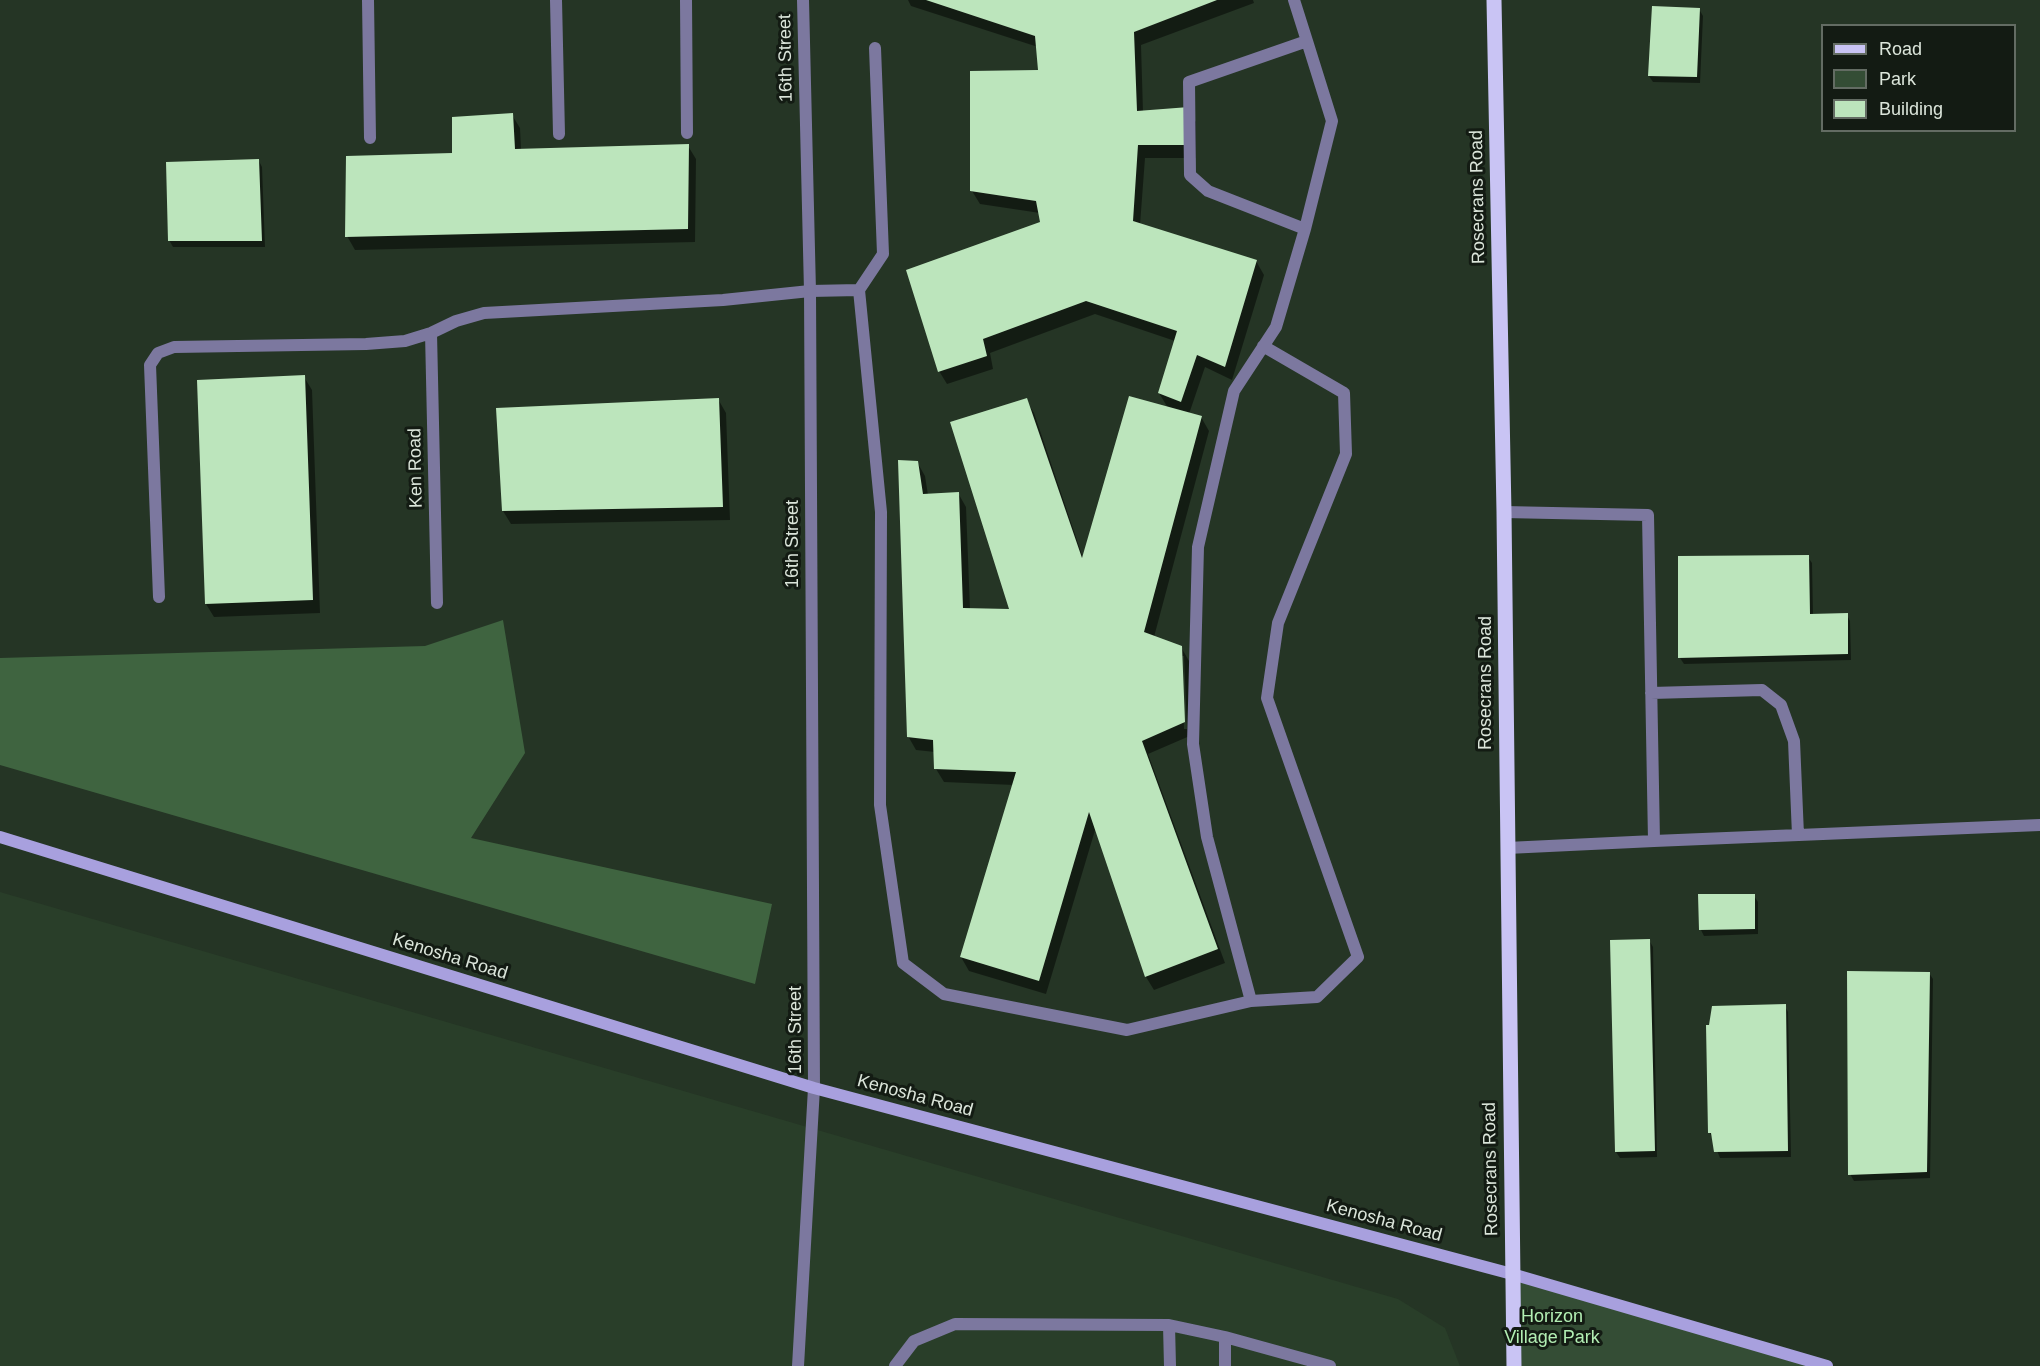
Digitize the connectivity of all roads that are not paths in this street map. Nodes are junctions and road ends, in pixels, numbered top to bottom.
1 (368, 0) edge
2 (556, 0) edge
3 (686, 0) edge
4 (803, 0) edge
5 (1294, 0) edge
6 (1494, 0) edge
7 (1307, 41) junction
8 (875, 48) dead end
9 (687, 133) dead end
10 (560, 134) dead end
11 (370, 138) dead end
12 (1305, 229) junction
13 (859, 290) junction
14 (810, 291) junction
15 (432, 333) junction
16 (1263, 346) junction
17 (1504, 512) junction
18 (159, 597) dead end
19 (437, 603) dead end
20 (1652, 693) junction
21 (2040, 825) edge
22 (1798, 835) junction
23 (0, 837) edge
24 (1654, 841) junction
25 (1507, 848) junction
26 (1251, 1001) junction
27 (814, 1088) junction
28 (1512, 1274) junction
29 (1169, 1325) junction
30 (1225, 1337) junction
31 (798, 1366) edge
32 (896, 1366) edge
33 (1170, 1366) edge
34 (1225, 1366) edge
35 (1330, 1366) edge
36 (1514, 1366) edge
37 (1827, 1366) edge

1 - 11 street
2 - 10 street
3 - 9 street
4 - 14 street, 16th Street
5 - 7 street
6 - 17 main road, Rosecrans Road
7 - 12 street
7 - 12 street
8 - 13 street
12 - 16 street
13 - 14 street
13 - 26 street
14 - 15 street
14 - 27 street, 16th Street
15 - 18 street
15 - 19 street, Ken Road
16 - 26 street
16 - 26 street
17 - 20 street
17 - 25 main road, Rosecrans Road
20 - 22 street
20 - 24 street
21 - 22 street
22 - 24 street
23 - 27 street, Kenosha Road
24 - 25 street
25 - 28 main road, Rosecrans Road
27 - 28 street, Kenosha Road
27 - 31 street, 16th Street
28 - 36 main road, Rosecrans Road
28 - 37 street, Kenosha Road
29 - 30 street
29 - 32 street
29 - 33 street
30 - 34 street
30 - 35 street

